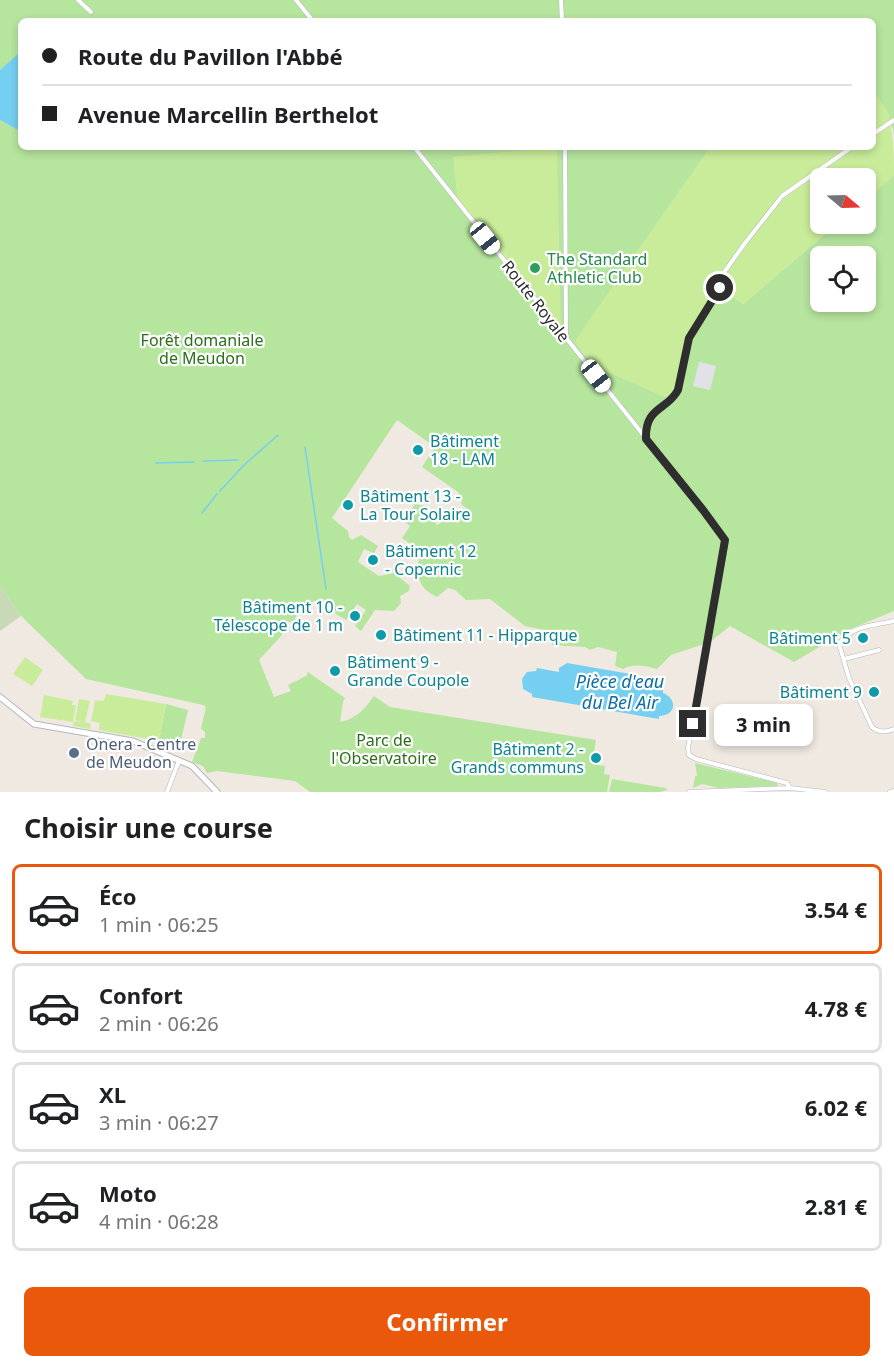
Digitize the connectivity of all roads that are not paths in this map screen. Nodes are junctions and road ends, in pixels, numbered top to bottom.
1 (78, 0) edge
2 (296, 0) edge
3 (561, 0) edge
4 (91, 12) dead end
5 (311, 18) edge
6 (562, 18) edge
7 (894, 120) edge
8 (876, 132) edge
9 (416, 150) edge
10 (565, 150) edge
11 (848, 150) edge
12 (566, 340) junction
13 (646, 439) junction
14 (894, 621) edge
15 (879, 650) dead end
16 (844, 658) junction
17 (0, 697) edge
18 (894, 729) edge
19 (179, 761) junction
20 (790, 788) junction
21 (167, 792) edge
22 (217, 792) edge
23 (689, 792) edge
24 (825, 792) edge

1 - 4 street
2 - 5 street
3 - 6 street
7 - 8 street
9 - 12 street, Route Royale
10 - 12 street
11 - 13 street
12 - 13 street, Route Royale
13 - 20 street, Route Royale
14 - 16 street
15 - 16 street
16 - 18 street
17 - 19 main road
19 - 21 street
19 - 22 main road
20 - 23 street
20 - 24 street

